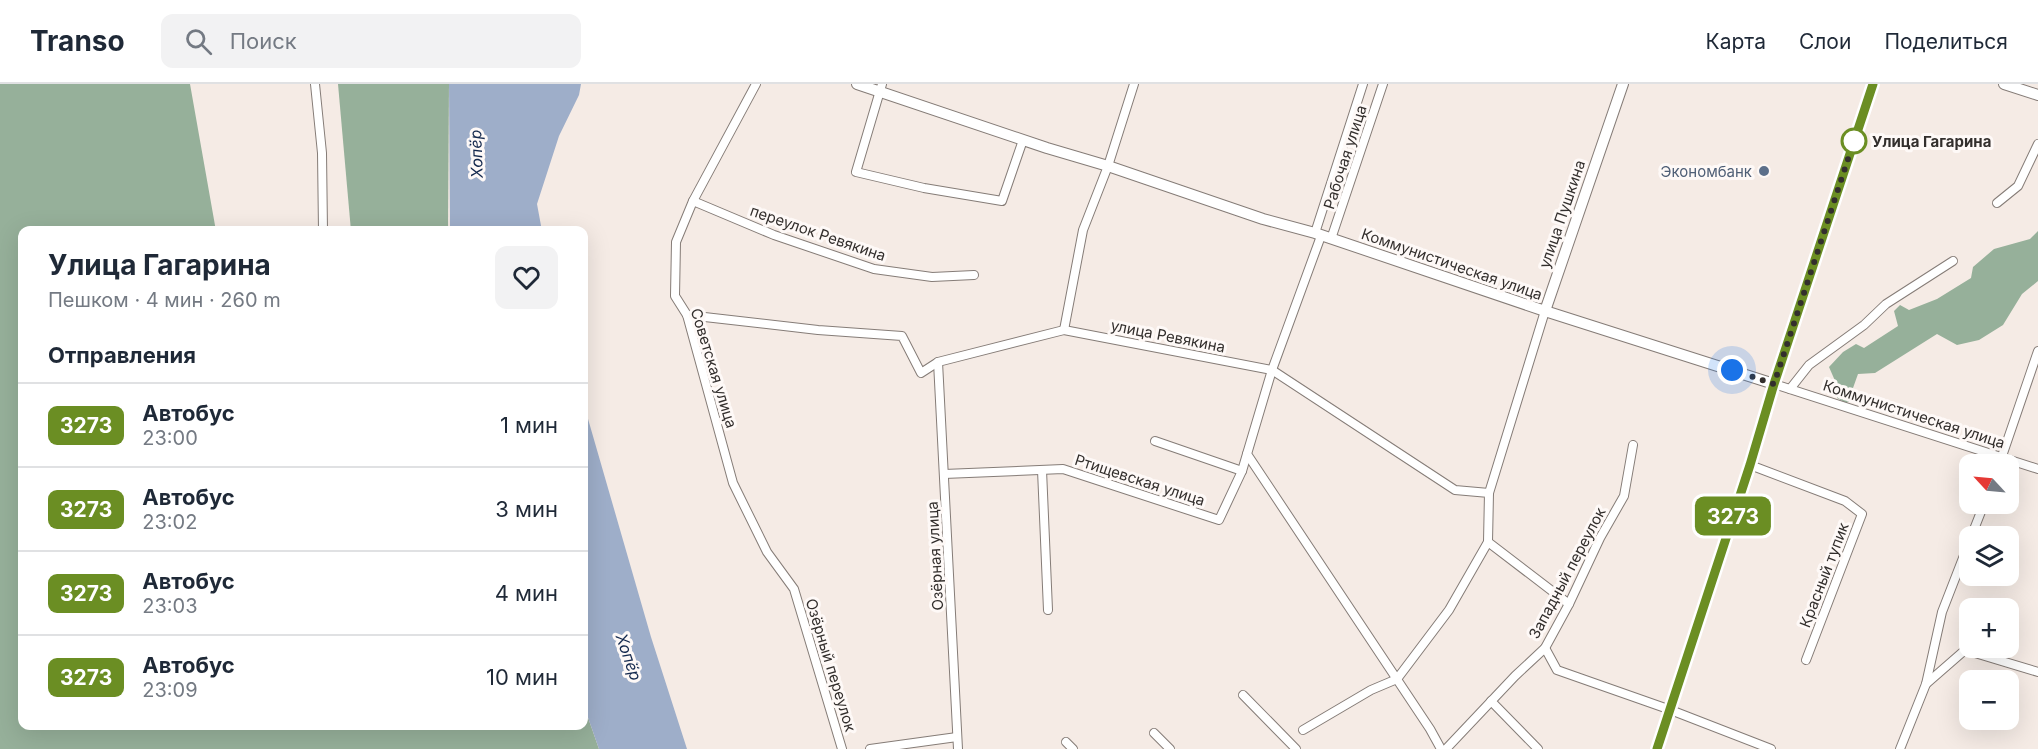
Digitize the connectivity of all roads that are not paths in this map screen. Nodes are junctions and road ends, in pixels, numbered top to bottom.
1 (315, 84) edge
2 (756, 84) edge
3 (857, 84) edge
4 (1134, 84) edge
5 (1363, 84) edge
6 (1383, 84) edge
7 (1623, 84) edge
8 (1873, 84) edge
9 (2004, 84) edge
10 (880, 88) edge
11 (2038, 95) edge
12 (1023, 140) junction
13 (2038, 144) edge
14 (1108, 166) junction
15 (693, 201) junction
16 (1997, 202) dead end
17 (323, 226) edge
18 (1322, 236) junction
19 (1953, 261) dead end
20 (974, 275) dead end
21 (1545, 311) junction
22 (687, 315) junction
23 (1064, 330) junction
24 (2038, 351) edge
25 (938, 362) junction
26 (1272, 370) junction
27 (1774, 384) junction
28 (1790, 389) junction
29 (1155, 441) dead end
30 (1633, 446) dead end
31 (1247, 453) junction
32 (1977, 454) edge
33 (2003, 454) edge
34 (1750, 465) junction
35 (2019, 466) edge
36 (2038, 469) edge
37 (1042, 470) junction
38 (1242, 471) junction
39 (944, 474) junction
40 (1489, 492) junction
41 (1488, 542) junction
42 (1959, 568) edge
43 (794, 589) joint
44 (1569, 604) junction
45 (1048, 610) dead end
46 (1545, 648) junction
47 (1806, 660) dead end
48 (2038, 672) edge
49 (1397, 679) junction
50 (1926, 684) junction
51 (1243, 695) dead end
52 (1491, 701) junction
53 (1668, 709) junction
54 (1303, 730) dead end
55 (1154, 733) dead end
56 (957, 737) junction
57 (842, 749) edge
58 (870, 749) edge
59 (958, 749) edge
60 (1170, 749) edge
61 (1296, 749) edge
62 (1443, 749) edge
63 (1538, 749) edge
64 (1657, 749) edge
65 (1771, 749) edge
66 (1900, 749) edge

1 - 17 street
2 - 15 street, Советская улица
3 - 10 street, Коммунистическая улица
4 - 14 street
5 - 18 street, Рабочая улица
6 - 18 street, Рабочая улица
7 - 21 street, улица Пушкина
8 - 27 street
9 - 11 street
10 - 12 street, Коммунистическая улица
10 - 12 street
12 - 14 street, Коммунистическая улица
13 - 16 street
14 - 18 street, Коммунистическая улица
14 - 23 street
15 - 20 street, переулок Ревякина
15 - 22 street, Советская улица
18 - 21 street, Коммунистическая улица
18 - 26 street, Ртищевская улица
19 - 28 street
21 - 27 street, Коммунистическая улица
21 - 40 street, улица Пушкина
22 - 25 street, улица Ревякина
22 - 43 street, Советская улица
23 - 25 street, улица Ревякина
23 - 26 street, улица Ревякина
24 - 33 street
25 - 39 street, Озёрная улица
26 - 31 street, Ртищевская улица
26 - 40 street, улица Ревякина
27 - 28 street, Коммунистическая улица
27 - 34 street
28 - 32 street, Коммунистическая улица
29 - 38 street
30 - 44 street, Западный переулок
31 - 38 street, Ртищевская улица
31 - 49 street
34 - 47 street, Красный тупик
34 - 53 street
35 - 36 street, Коммунистическая улица
37 - 38 street, Ртищевская улица
37 - 39 street, Ртищевская улица
37 - 45 street
39 - 56 street, Озёрная улица
40 - 41 street
41 - 44 street
41 - 49 street
42 - 50 street
43 - 57 street, Озёрный переулок
44 - 46 street, Западный переулок
46 - 52 street, Западный переулок
46 - 53 street
48 - 50 street
49 - 54 street
49 - 62 street
50 - 66 street
51 - 61 street
52 - 62 street, Западный переулок
52 - 63 street
53 - 64 street
53 - 65 street
55 - 60 street
56 - 58 street
56 - 59 street, Озёрная улица

